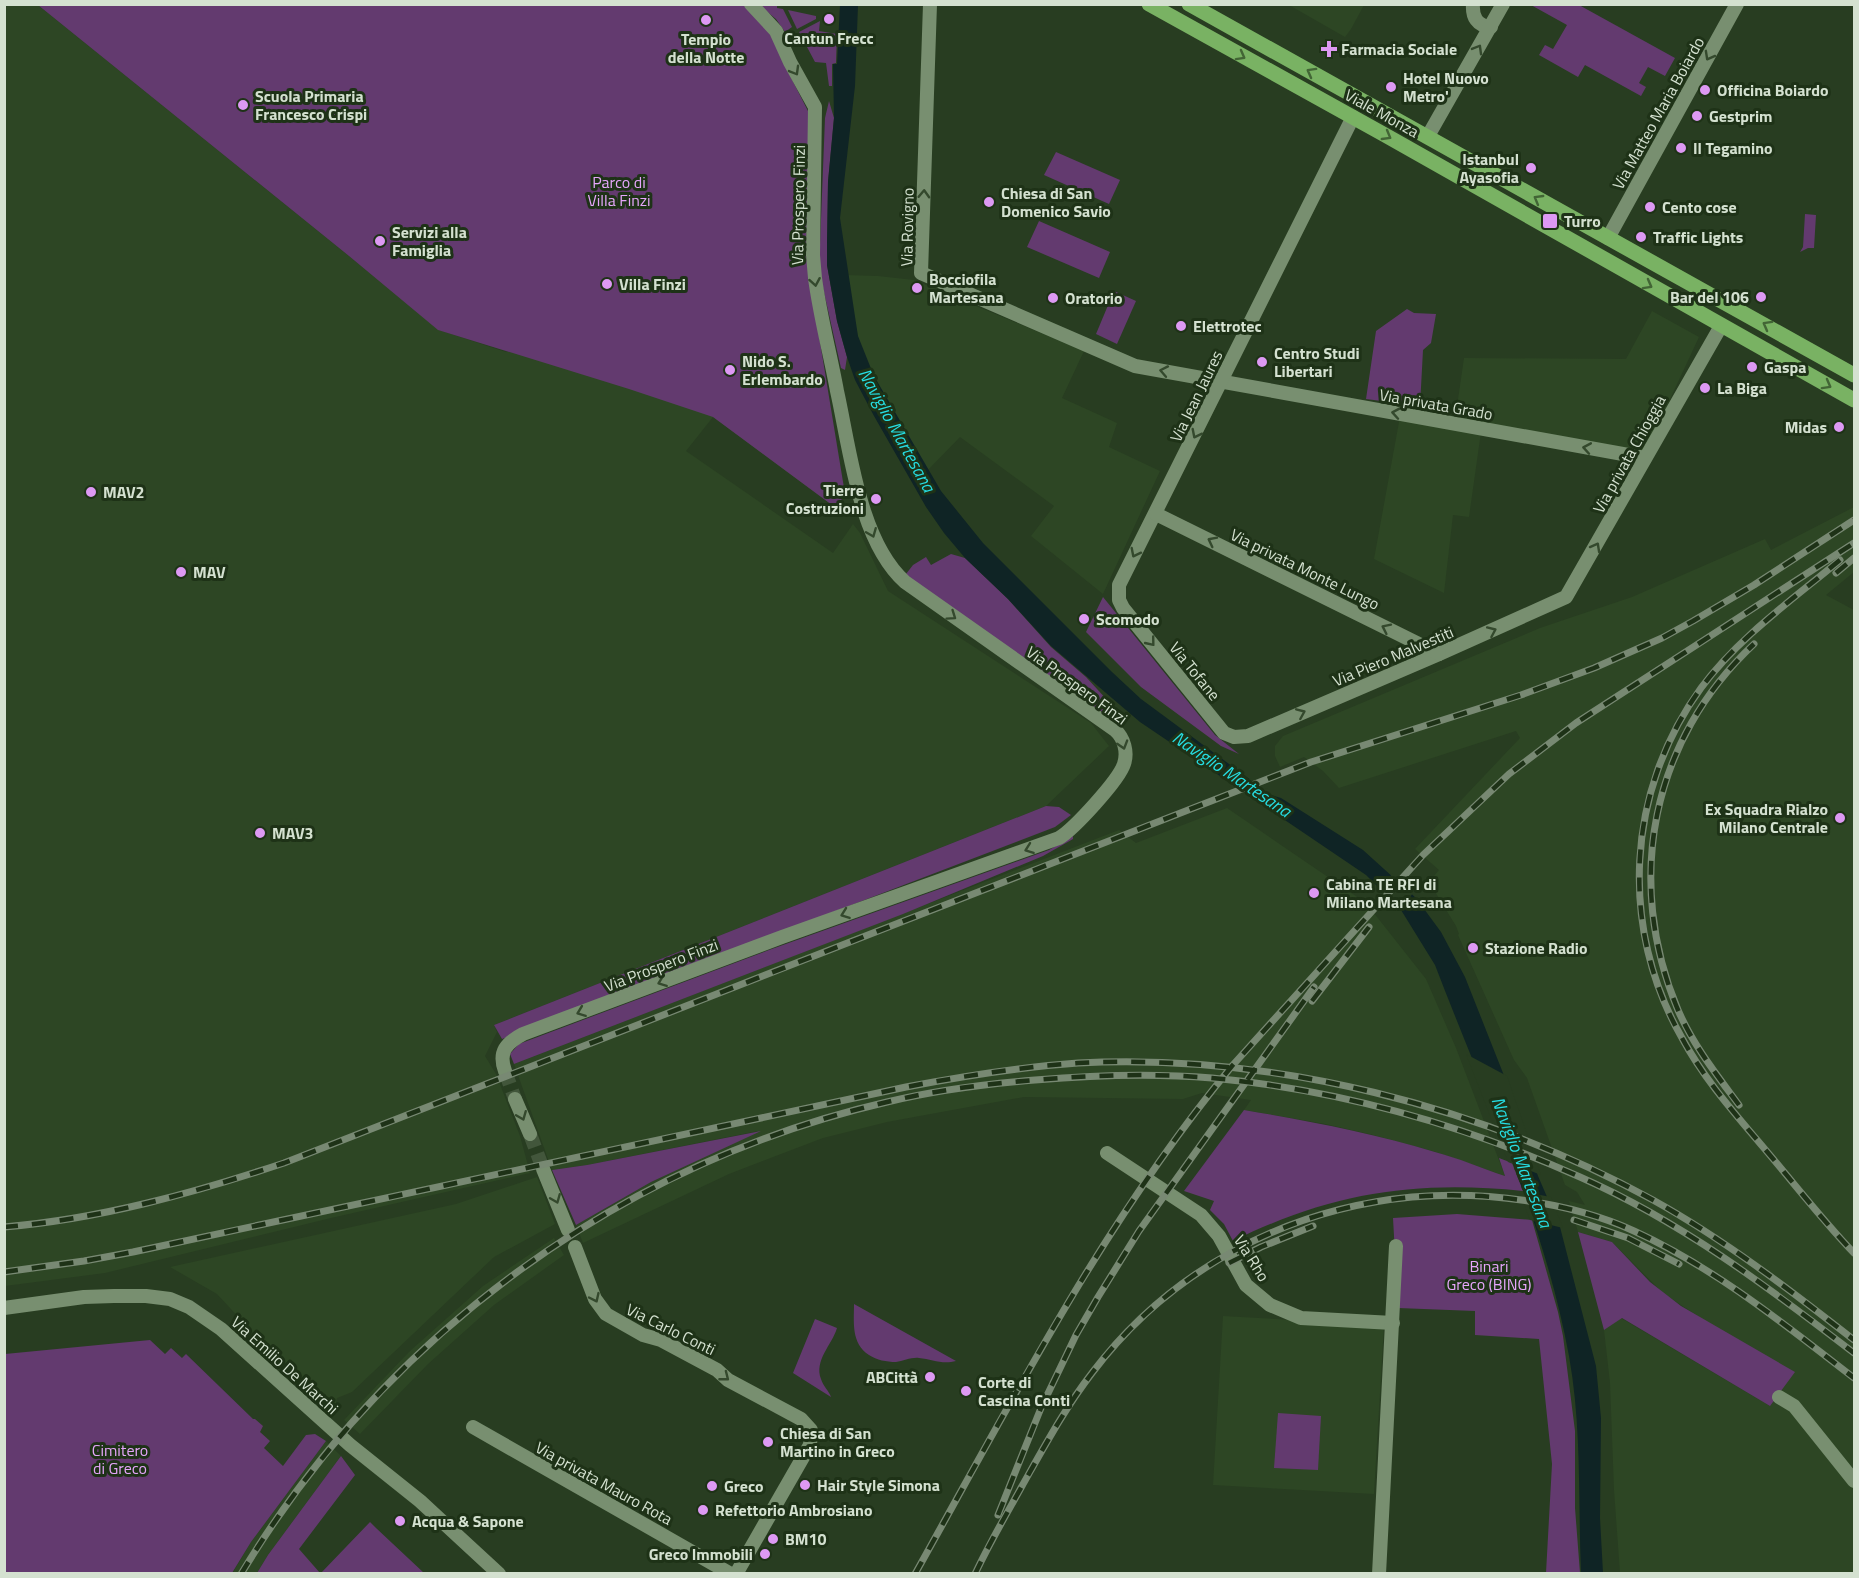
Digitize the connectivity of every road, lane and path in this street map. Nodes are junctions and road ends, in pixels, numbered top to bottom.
1 (930, 4) edge
2 (1149, 4) edge
3 (1473, 4) edge
4 (1503, 4) edge
5 (1737, 4) edge
6 (752, 5) edge
7 (1195, 6) edge
8 (1491, 27) junction
9 (1353, 117) junction
10 (1428, 136) junction
11 (1608, 238) junction
12 (1597, 256) junction
13 (1732, 306) junction
14 (1721, 326) junction
15 (1854, 375) edge
16 (1222, 382) junction
17 (1854, 400) edge
18 (1645, 458) junction
19 (1156, 514) junction
20 (1119, 594) joint
21 (1566, 597) joint
22 (1439, 654) junction
23 (1230, 736) joint
24 (505, 1071) tunnel mouth
25 (515, 1099) tunnel mouth
26 (530, 1134) tunnel mouth
27 (1107, 1153) dead end
28 (543, 1169) tunnel mouth
29 (568, 1230) dead end
30 (1396, 1246) dead end
31 (574, 1247) dead end
32 (4, 1308) edge
33 (1393, 1323) junction
34 (1779, 1397) dead end
35 (472, 1427) dead end
36 (1854, 1481) edge
37 (722, 1571) edge
38 (499, 1574) edge
39 (736, 1574) edge
40 (1379, 1574) edge

16 -> 1 street, Via Rovigno
2 -> 9 main road, Viale Monza
3 - 8 street
4 - 8 street
5 -> 11 street, Via Matteo Maria Boiardo
6 -> 24 street, Via Prospero Finzi
10 -> 7 main road, Viale Monza
10 -> 8 street
9 -> 12 main road, Viale Monza
9 - 16 street, Via Jean Jaures
11 -> 10 main road, Viale Monza
11 - 12 main road
11 - 13 main road, Viale Monza
12 -> 14 main road, Viale Monza
13 - 14 main road
15 -> 13 main road, Viale Monza
14 -> 17 main road, Viale Monza
14 - 18 street, Via privata Chioggia
18 -> 16 street, Via privata Grado
16 -> 19 street, Via Jean Jaures
21 -> 18 street, Via privata Chioggia
19 -> 20 street, Via Jean Jaures
22 -> 19 street, Via privata Monte Lungo
20 -> 23 street, Via Tofane
22 -> 21 street, Via Piero Malvestiti
23 -> 22 street, Via Piero Malvestiti
25 -> 26 street
27 - 33 street, Via Rho
28 -> 29 street
30 - 33 street
31 -> 39 street, Via Carlo Conti
32 - 38 street, Via Emilio De Marchi
33 - 40 street
34 - 36 street
35 - 37 street, Via privata Mauro Rota

